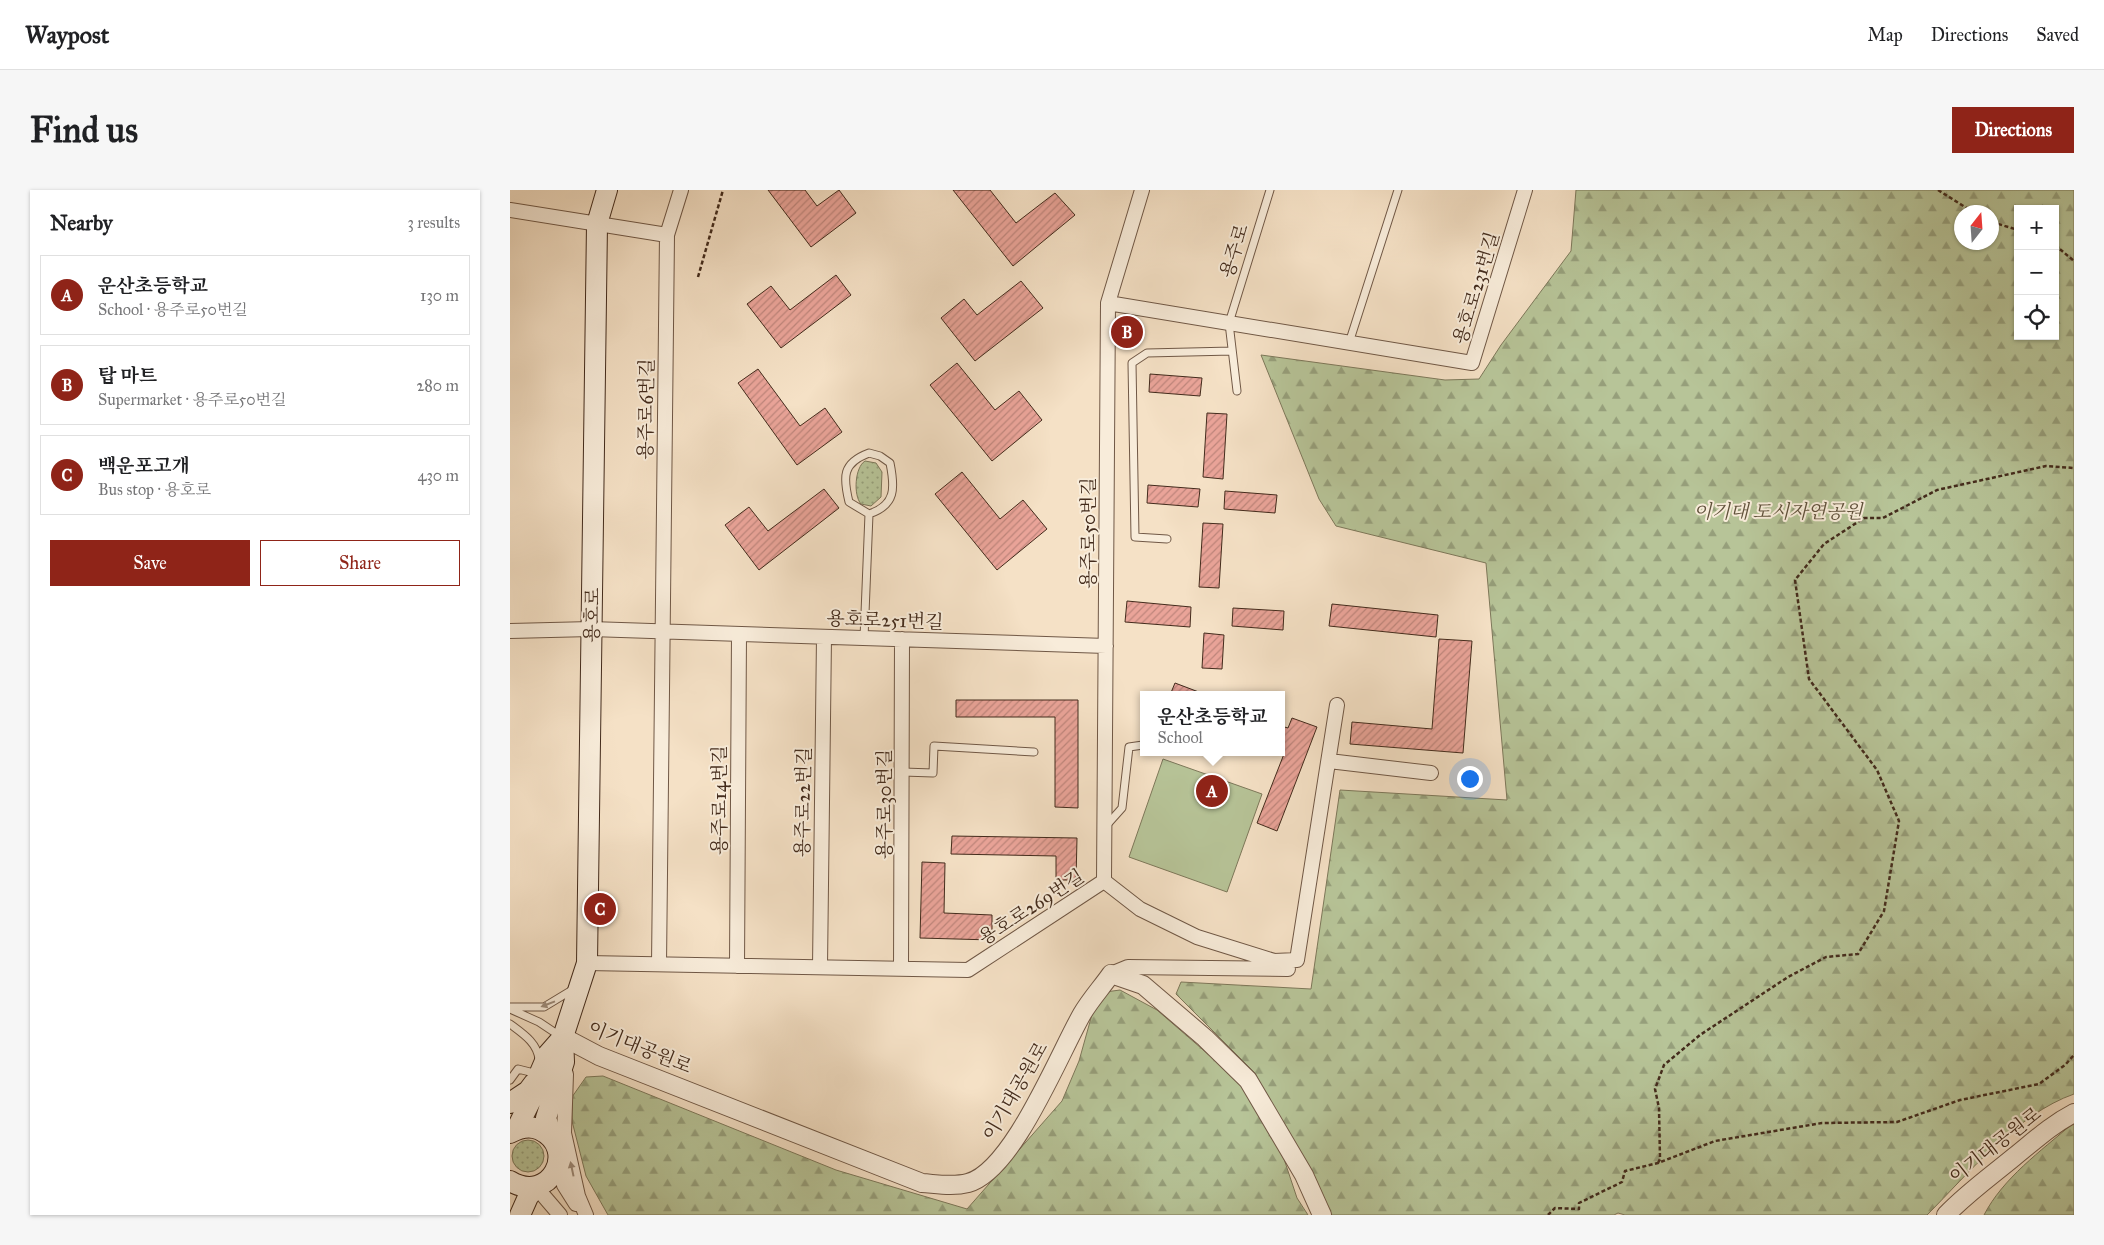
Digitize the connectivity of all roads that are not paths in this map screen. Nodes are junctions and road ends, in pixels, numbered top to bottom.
1 (607, 190) edge
2 (681, 190) edge
3 (1142, 190) edge
4 (1270, 190) edge
5 (1398, 190) edge
6 (1525, 190) edge
7 (510, 210) edge
8 (597, 224) junction
9 (667, 235) junction
10 (1108, 303) junction
11 (1229, 323) junction
12 (1349, 342) junction
13 (1232, 351) junction
14 (1237, 391) dead end
15 (869, 514) junction
16 (1167, 539) dead end
17 (591, 629) junction
18 (510, 631) edge
19 (662, 632) junction
20 (739, 634) junction
21 (824, 637) junction
22 (864, 638) junction
23 (902, 639) junction
24 (1106, 646) junction
25 (1337, 705) dead end
26 (1140, 745) edge
27 (1034, 752) dead end
28 (1329, 761) junction
29 (903, 772) junction
30 (1431, 773) dead end
31 (1105, 827) junction
32 (1104, 881) junction
33 (1297, 960) junction
34 (587, 963) junction
35 (659, 964) junction
36 (737, 966) junction
37 (820, 967) junction
38 (901, 969) junction
39 (1111, 974) junction
40 (580, 983) junction
41 (510, 1008) edge
42 (510, 1024) edge
43 (563, 1037) junction
44 (564, 1062) junction
45 (539, 1075) junction
46 (510, 1080) edge
47 (510, 1103) edge
48 (2074, 1113) edge
49 (513, 1131) edge
50 (556, 1147) junction
51 (510, 1181) edge
52 (536, 1186) junction
53 (520, 1215) edge
54 (560, 1215) edge
55 (585, 1215) edge
56 (1322, 1215) edge
57 (1946, 1215) edge

1 - 8 main road, 용호로
2 - 9 street, 용주로6번길
3 - 10 street, 용주로50번길
4 - 11 lane, 용주로
5 - 12 lane
6 - 12 street, 용호로231번길
7 - 8 street
8 - 9 street
8 - 17 main road, 용호로
9 - 19 street, 용주로6번길
10 - 11 street, 용호로231번길
10 - 24 street, 용주로50번길
11 - 12 street, 용호로231번길
11 - 13 lane
13 - 14 lane
13 - 16 lane
15 - 15 lane
15 - 22 lane
17 - 18 street, 용호로251번길
17 - 19 street, 용호로251번길
17 - 34 main road, 용호로
19 - 20 street, 용호로251번길
19 - 35 street
20 - 21 street, 용호로251번길
20 - 36 street, 용주로14번길
21 - 22 street, 용호로251번길
21 - 37 street, 용주로22번길
22 - 23 street, 용호로251번길
23 - 24 street, 용호로251번길
23 - 29 street, 용주로30번길
24 - 31 street, 용주로50번길
25 - 28 street
26 - 31 lane
27 - 29 lane
28 - 30 street
28 - 33 street
29 - 38 street, 용주로30번길
31 - 32 street, 용주로50번길
32 - 33 street, 용호로269번길
32 - 38 street, 용호로269번길
33 - 39 street
34 - 35 street, 용호로269번길
34 - 40 main road, 용호로
35 - 36 street, 용호로269번길
36 - 37 street, 용호로269번길
37 - 38 street, 용호로269번길
39 - 43 street, 이기대공원로
39 - 56 street
40 -> 41 lane
40 - 43 main road, 용호로
41 - 43 lane
42 - 45 lane
43 - 44 main road
43 - 45 main road
44 - 50 main road
55 -> 44 street
45 - 46 lane
45 - 47 main road
45 - 49 main road
48 - 57 street, 이기대공원로
49 - 50 main road
50 - 52 main road
50 - 55 street
51 - 52 main road
52 - 53 main road
52 - 54 street

